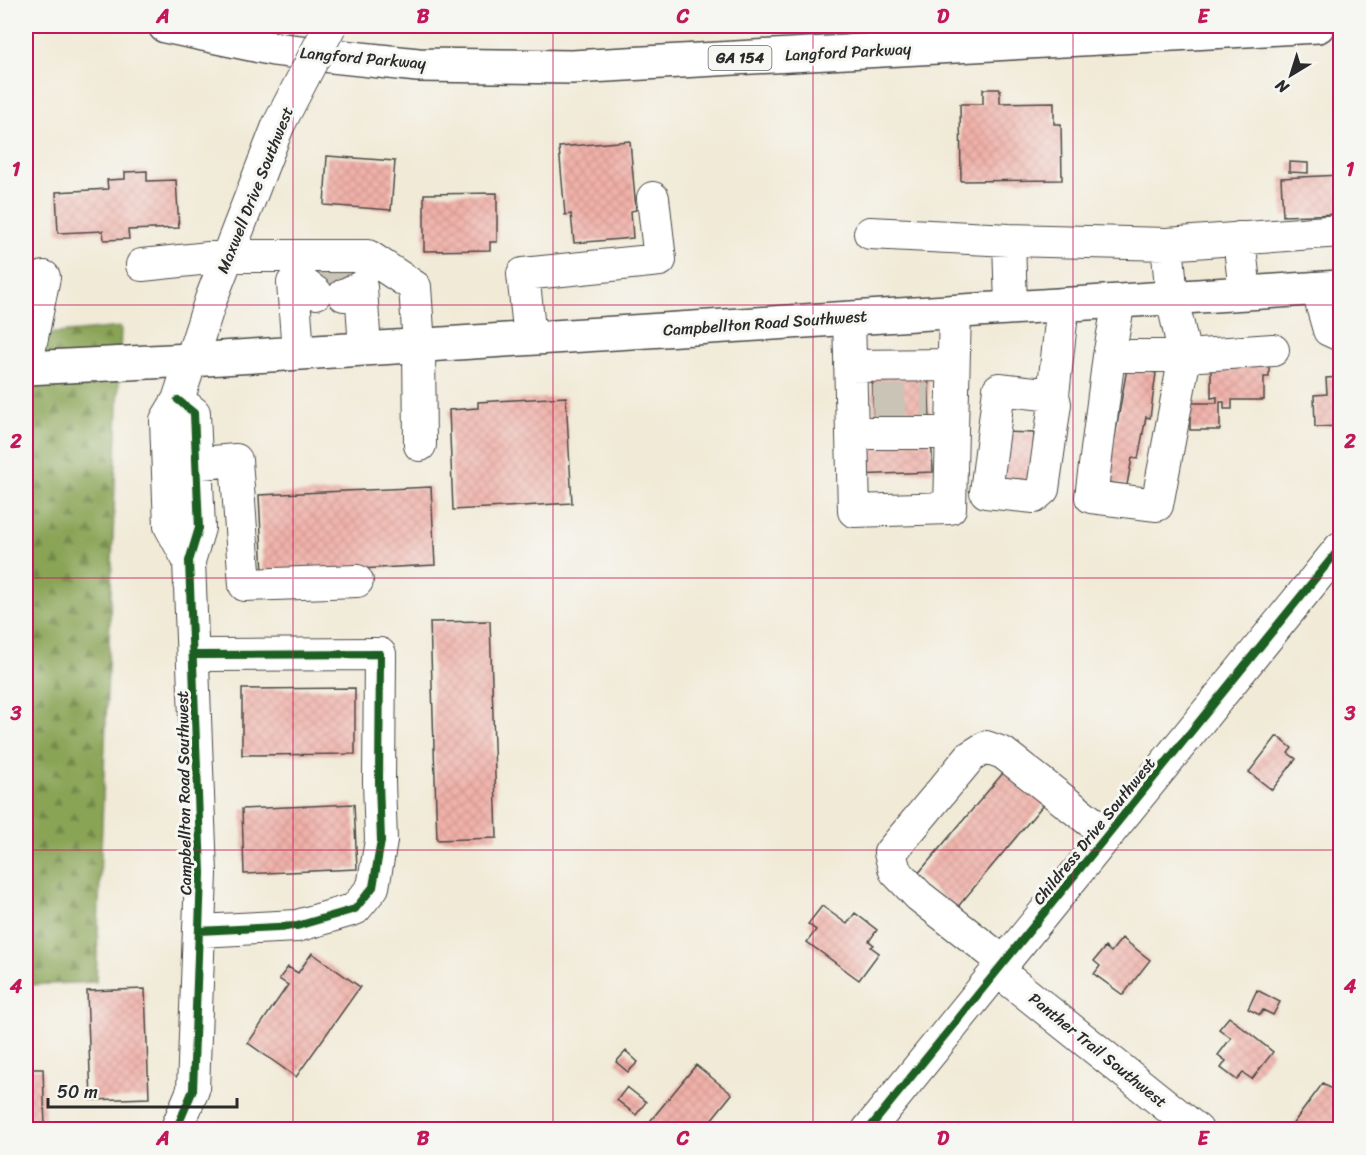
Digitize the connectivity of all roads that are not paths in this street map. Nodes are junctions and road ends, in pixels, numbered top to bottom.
1 (165, 26) edge
2 (330, 26) edge
3 (1318, 26) edge
4 (653, 198) dead end
5 (1341, 231) edge
6 (870, 233) dead end
7 (1239, 238) junction
8 (1010, 240) junction
9 (1167, 244) junction
10 (228, 256) junction
11 (142, 265) dead end
12 (44, 277) dead end
13 (321, 281) junction
14 (415, 287) junction
15 (1329, 287) edge
16 (1245, 293) junction
17 (1172, 298) junction
18 (1119, 301) junction
19 (1063, 304) junction
20 (1011, 307) junction
21 (955, 311) junction
22 (849, 318) junction
23 (1341, 335) edge
24 (530, 338) junction
25 (419, 345) junction
26 (365, 349) junction
27 (1273, 350) dead end
28 (298, 352) junction
29 (1109, 356) junction
30 (1185, 356) junction
31 (190, 360) junction
32 (953, 365) junction
33 (850, 366) junction
34 (26, 368) edge
35 (1053, 395) dead end
36 (852, 433) junction
37 (952, 433) junction
38 (420, 445) dead end
39 (182, 464) junction
40 (1341, 548) edge
41 (357, 581) dead end
42 (194, 655) junction
43 (1108, 835) junction
44 (199, 931) junction
45 (1001, 967) junction
46 (176, 1130) edge
47 (868, 1130) edge
48 (1197, 1130) edge

1 - 3 main road, Langford Parkway / GA 154
2 - 10 street, Maxwell Drive Southwest, bridge
4 - 24 street
5 - 7 street
6 - 8 street
7 - 9 street
7 - 16 street
8 - 9 street
8 - 20 street
9 - 17 street
10 - 11 street
10 - 13 street
10 - 31 street, Maxwell Drive Southwest
12 - 34 street
13 - 14 street
13 - 14 street
13 - 26 street
13 - 28 street
14 - 25 street
15 - 16 main road, Campbellton Road Southwest
15 - 23 street
16 - 17 main road, Campbellton Road Southwest
17 - 18 main road, Campbellton Road Southwest
17 - 30 street
18 - 19 main road, Campbellton Road Southwest
18 - 29 street
19 - 20 main road, Campbellton Road Southwest
19 - 35 street
20 - 21 main road, Campbellton Road Southwest
21 - 22 main road, Campbellton Road Southwest
21 - 32 street
22 - 24 main road, Campbellton Road Southwest
22 - 33 street
24 - 25 main road, Campbellton Road Southwest
25 - 26 main road, Campbellton Road Southwest
25 - 38 street
26 - 28 main road, Campbellton Road Southwest
27 - 30 street
28 - 31 main road, Campbellton Road Southwest
29 - 30 street
29 - 30 street
31 - 34 main road, Campbellton Road Southwest
31 - 39 street, Campbellton Road Southwest
32 - 33 street
32 - 37 street
33 - 36 street
36 - 37 street
36 - 37 street
39 - 41 street
39 - 42 street, Campbellton Road Southwest
40 - 43 street, Childress Drive Southwest
42 - 44 street, Campbellton Road Southwest
42 - 44 street
43 - 45 street, Childress Drive Southwest
43 - 45 street, Panther Trail Southwest
44 - 46 street, Campbellton Road Southwest
45 - 47 street, Childress Drive Southwest
45 - 48 street, Panther Trail Southwest

